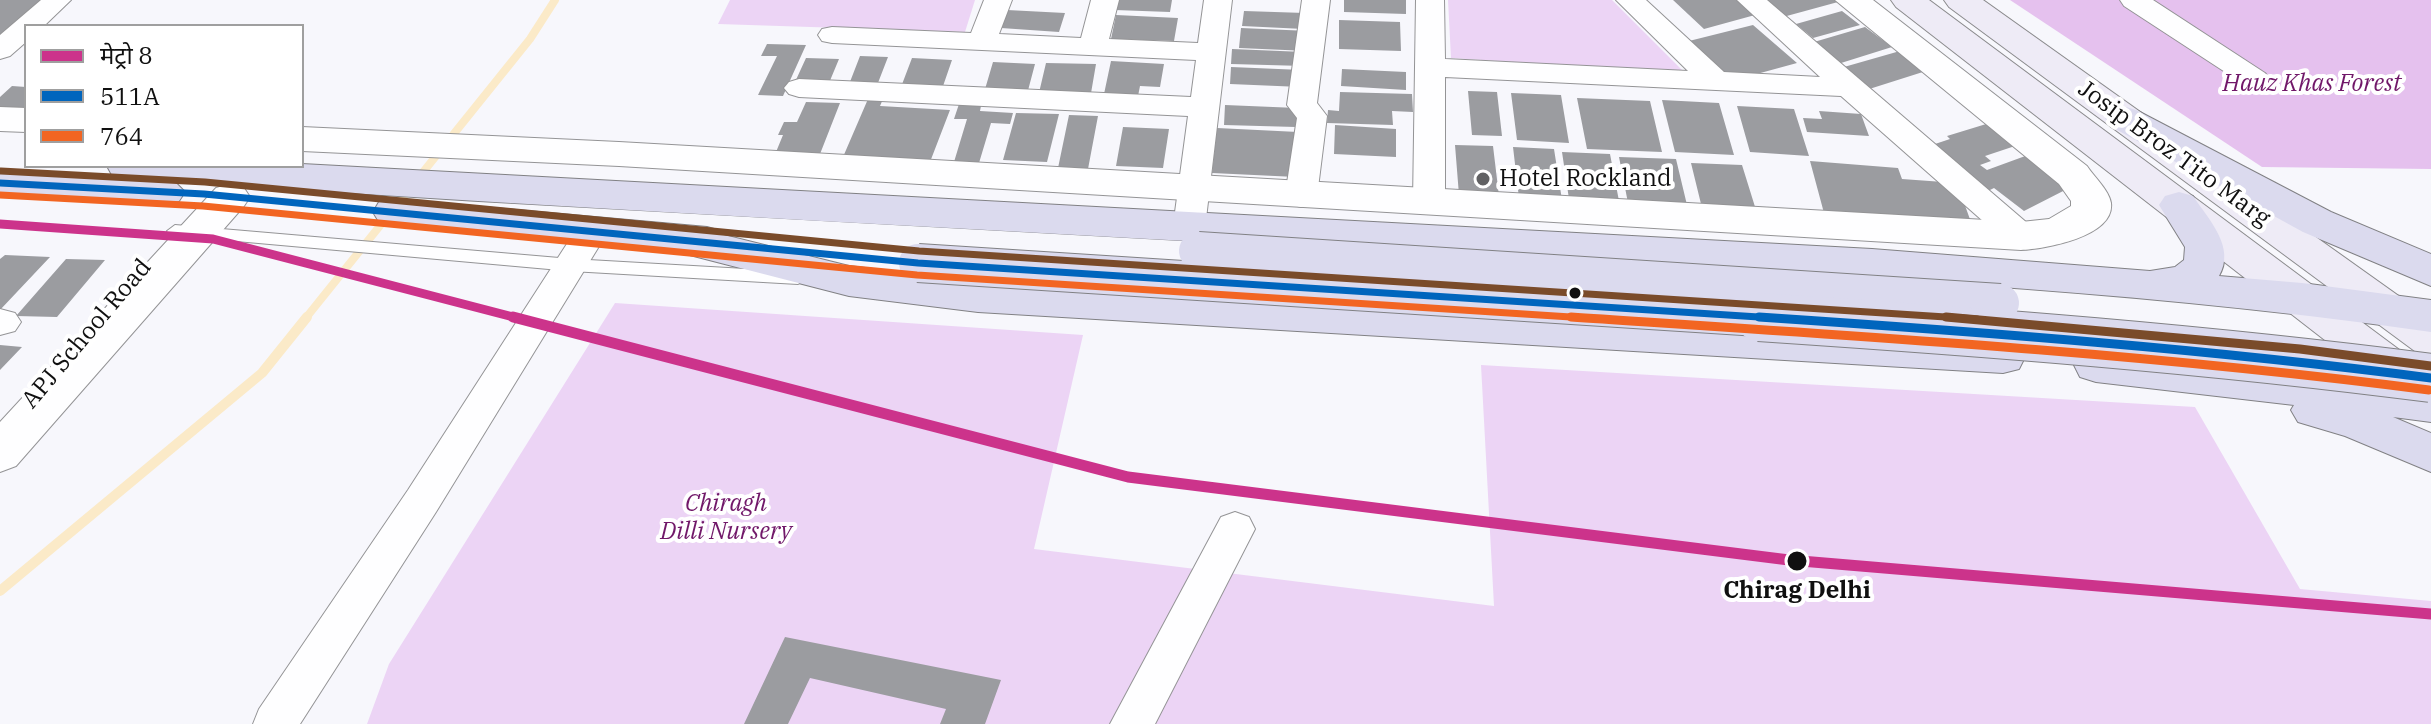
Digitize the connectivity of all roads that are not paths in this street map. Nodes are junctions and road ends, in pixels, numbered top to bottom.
1 (57, 0) edge
2 (998, 0) edge
3 (1105, 0) edge
4 (1218, 0) edge
5 (1316, 0) edge
6 (1430, 0) edge
7 (1630, 0) edge
8 (1751, 0) edge
9 (1852, 0) edge
10 (1908, 0) edge
11 (1961, 0) edge
12 (2134, 0) edge
13 (28, 24) edge
14 (24, 28) edge
15 (832, 35) dead end
16 (982, 42) junction
17 (1093, 48) junction
18 (0, 50) edge
19 (1211, 52) junction
20 (1431, 67) junction
21 (2255, 79) dead end
22 (1716, 81) junction
23 (1849, 87) junction
24 (799, 88) dead end
25 (1204, 107) junction
26 (2123, 118) junction
27 (0, 119) edge
28 (24, 120) edge
29 (304, 139) edge
30 (563, 153) junction
31 (0, 159) edge
32 (24, 160) edge
33 (130, 168) edge
34 (0, 183) edge
35 (549, 193) junction
36 (1301, 196) junction
37 (1429, 202) junction
38 (2179, 205) junction
39 (212, 206) junction
40 (1191, 208) junction
41 (686, 218) junction
42 (593, 230) junction
43 (2021, 236) junction
44 (925, 249) junction
45 (1607, 250) junction
46 (571, 265) junction
47 (2431, 271) edge
48 (849, 281) junction
49 (2141, 285) junction
50 (2302, 298) junction
51 (2387, 309) junction
52 (2431, 316) edge
53 (1619, 336) junction
54 (2431, 341) edge
55 (2431, 351) edge
56 (2192, 376) junction
57 (2431, 378) edge
58 (2431, 401) edge
59 (0, 435) edge
60 (0, 453) edge
61 (2431, 453) edge
62 (1235, 529) dead end
63 (275, 724) edge
64 (1132, 724) edge

1 - 13 street
2 - 16 street
3 - 17 street
4 - 19 street
5 - 36 street
6 - 20 street
7 - 22 street
8 - 23 street
9 - 43 street
10 - 38 main road, Josip Broz Tito Marg
11 - 26 main road, Josip Broz Tito Marg
12 - 21 street
14 - 18 street
15 - 16 street
16 - 17 street
17 - 19 street
19 - 25 street
20 - 22 street
20 - 37 street
22 - 23 street
23 - 43 street
24 - 25 street
25 - 40 street
26 - 47 main road
26 - 51 main road, Josip Broz Tito Marg
27 - 28 street
29 - 30 street
30 - 40 street
30 - 41 street
31 - 32 main road
33 - 39 main road
34 - 39 main road
35 - 39 main road
35 - 41 main road
35 - 44 main road
36 - 37 street
36 - 40 street
37 - 43 street
38 - 49 main road
38 - 50 main road, Josip Broz Tito Marg
39 - 42 main road
39 - 46 lane
39 - 59 street, APJ School Road
39 - 60 street
40 - 41 main road
40 - 45 main road
41 - 42 main road
41 - 44 main road
41 - 48 main road
42 - 46 street
44 - 55 main road, bridge
44 - 57 main road, bridge
45 - 49 main road
45 - 53 main road
46 - 48 lane
46 - 63 street
48 - 53 main road
49 - 50 main road
50 - 51 main road
50 - 58 main road, Josip Broz Tito Marg
51 - 52 main road
51 - 54 main road, Josip Broz Tito Marg
53 - 56 main road
56 - 58 main road
56 - 61 main road
62 - 64 street

